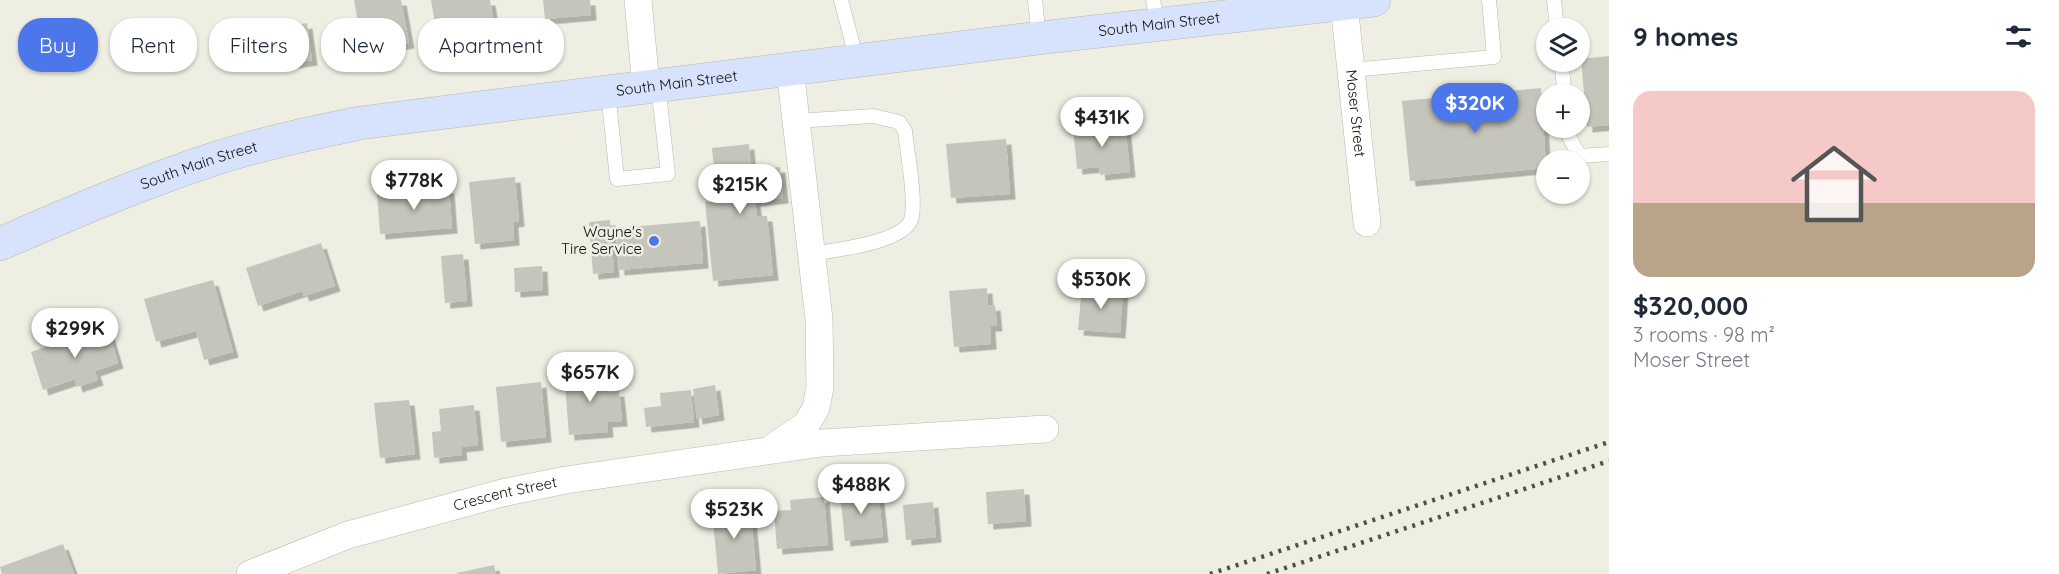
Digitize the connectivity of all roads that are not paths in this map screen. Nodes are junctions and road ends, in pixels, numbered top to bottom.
1 (638, 0) edge
2 (841, 0) edge
3 (1035, 0) edge
4 (1489, 0) edge
5 (1554, 0) edge
6 (1359, 2) edge
7 (1155, 12) edge
8 (1556, 18) edge
9 (1039, 38) junction
10 (857, 61) junction
11 (790, 69) junction
12 (1351, 70) junction
13 (652, 86) junction
14 (608, 91) junction
15 (796, 121) junction
16 (1570, 138) edge
17 (1609, 154) edge
18 (1367, 223) dead end
19 (0, 244) edge
20 (811, 254) junction
21 (1045, 429) dead end
22 (771, 449) junction
23 (250, 574) edge

1 - 13 street
2 - 10 lane
3 - 9 lane
4 - 12 lane
5 - 8 lane
6 - 7 main road, South Main Street
6 - 12 street, Moser Street
7 - 9 main road, South Main Street
9 - 10 main road, South Main Street
10 - 11 main road, South Main Street
11 - 13 main road, South Main Street
11 - 15 street, Crescent Street
12 - 18 street, Moser Street
13 - 14 main road, South Main Street
13 - 14 lane
14 - 19 main road, South Main Street
15 - 20 street, Crescent Street
15 - 20 lane
16 - 17 lane
20 - 22 street, Crescent Street
21 - 22 street, Crescent Street
22 - 23 street, Crescent Street

